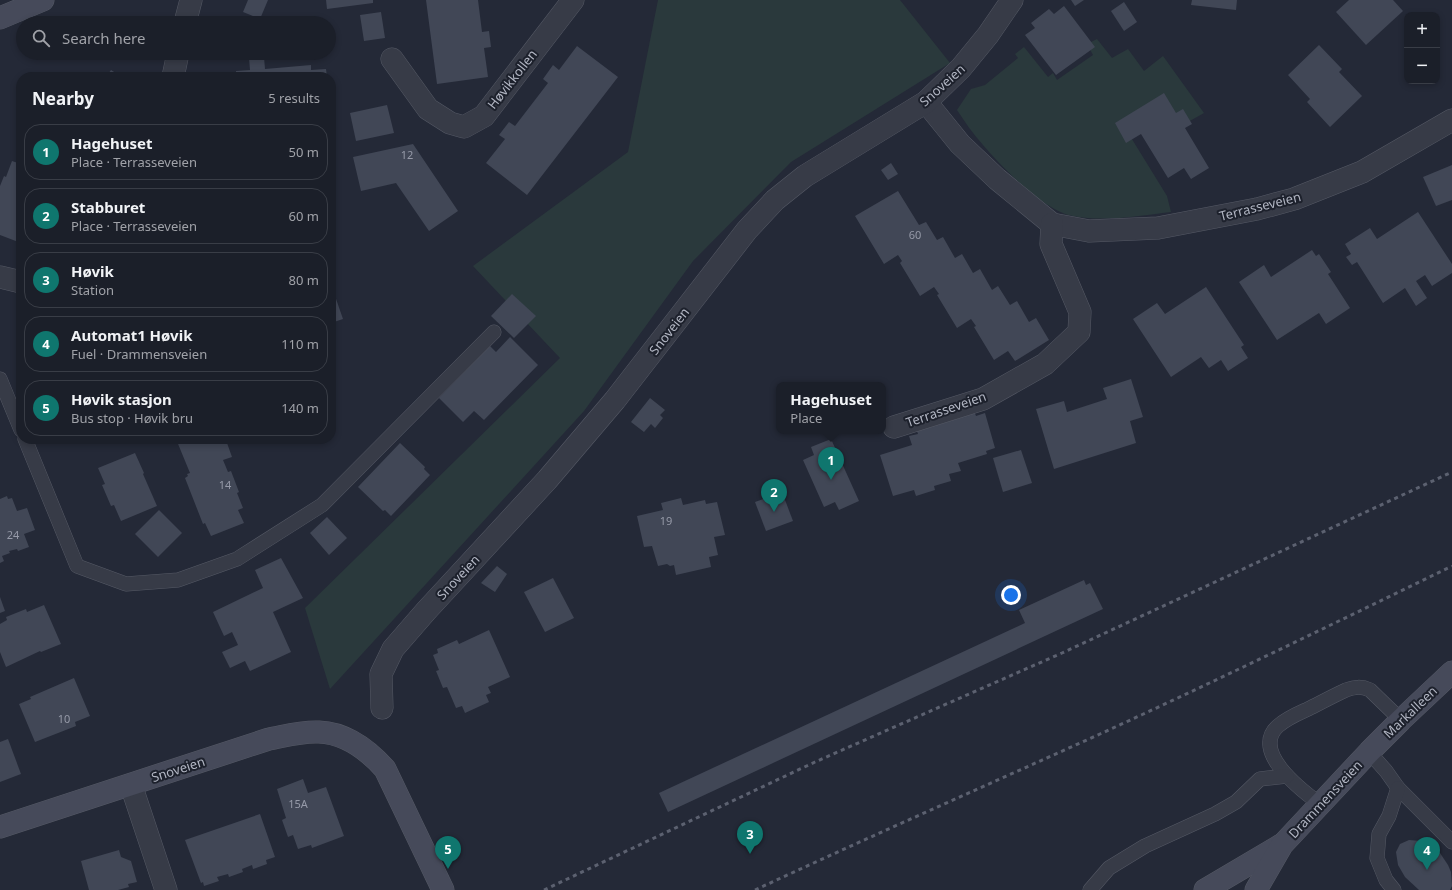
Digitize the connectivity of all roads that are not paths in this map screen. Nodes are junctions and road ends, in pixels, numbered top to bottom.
1 (43, 0) edge
2 (190, 0) edge
3 (573, 0) edge
4 (1012, 0) edge
5 (187, 16) edge
6 (0, 18) edge
7 (392, 58) dead end
8 (177, 60) edge
9 (175, 72) edge
10 (926, 102) junction
11 (1452, 120) edge
12 (1052, 224) junction
13 (0, 277) edge
14 (16, 281) edge
15 (494, 332) dead end
16 (0, 379) edge
17 (16, 418) edge
18 (894, 427) dead end
19 (27, 444) edge
20 (1452, 672) edge
21 (382, 708) dead end
22 (1401, 720) junction
23 (1369, 752) junction
24 (1287, 776) junction
25 (131, 785) junction
26 (1398, 788) junction
27 (1320, 804) junction
28 (0, 827) edge
29 (1452, 842) edge
30 (1282, 845) junction
31 (166, 890) edge
32 (443, 890) edge
33 (1090, 890) edge
34 (1205, 890) edge
35 (1256, 890) edge
36 (1394, 890) edge

1 - 6 main road
2 - 5 street
3 - 7 street, Høvikkollen
4 - 10 street, Snoveien
8 - 9 street
10 - 12 street, Terrasseveien
10 - 21 street, Snoveien
11 - 12 street, Terrasseveien
12 - 18 street, Terrasseveien
13 - 14 street
15 - 19 lane
16 - 17 lane
20 - 22 main road, Markalleen
22 - 23 main road, Markalleen
22 - 24 lane
23 - 26 lane
23 - 27 main road, Drammensveien
24 - 27 lane
24 - 33 lane
25 - 28 main road, Snoveien
25 - 31 street
25 - 32 main road, Snoveien
26 - 29 lane
26 - 36 lane
27 - 30 main road, Drammensveien
30 - 34 main road, Drammensveien
30 - 35 main road, Drammensveien

